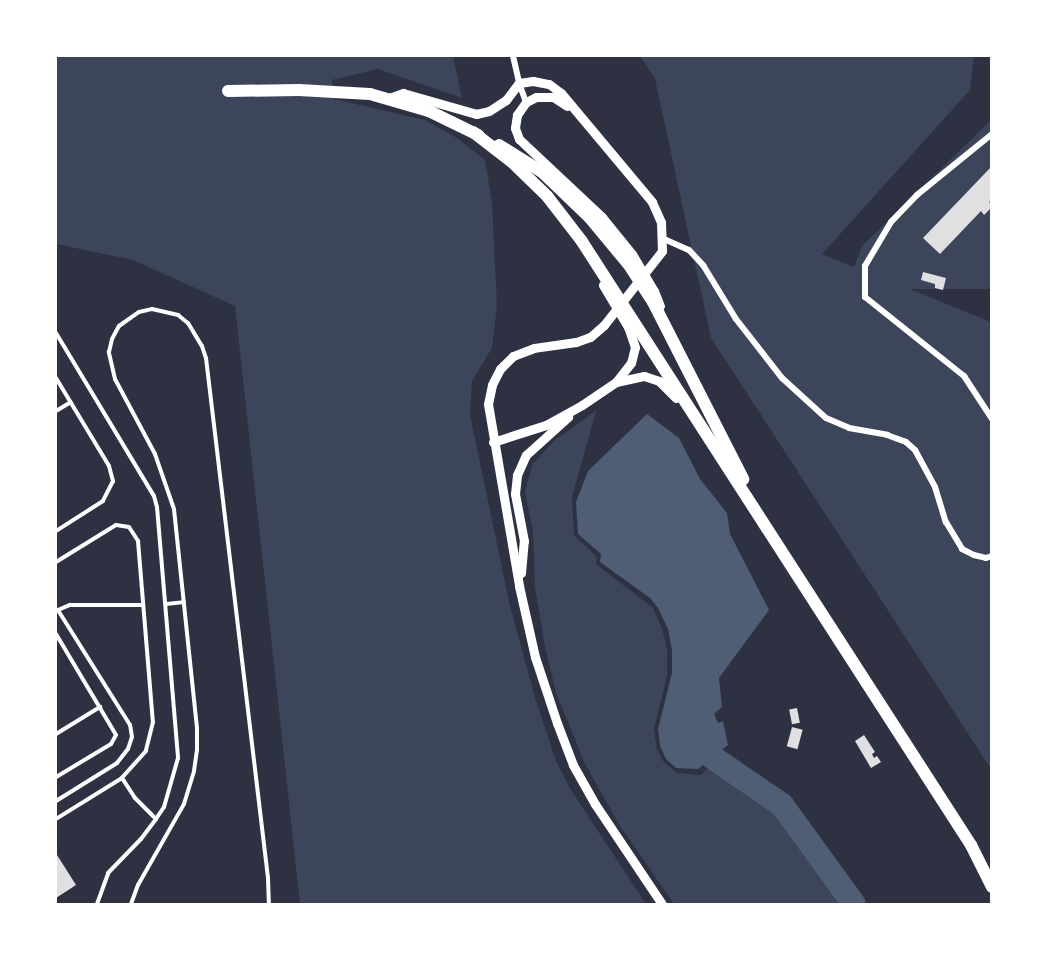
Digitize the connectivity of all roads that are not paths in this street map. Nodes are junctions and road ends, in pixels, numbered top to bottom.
1 (513, 56) edge
2 (519, 83) junction
3 (228, 91) dead end
4 (389, 98) junction
5 (526, 102) junction
6 (577, 113) junction
7 (473, 132) junction
8 (992, 134) edge
9 (547, 196) junction
10 (664, 239) junction
11 (668, 332) junction
12 (56, 333) edge
13 (56, 378) edge
14 (616, 382) junction
15 (70, 402) junction
16 (582, 405) junction
17 (56, 411) edge
18 (992, 419) edge
19 (493, 442) junction
20 (740, 486) junction
21 (766, 522) junction
22 (56, 531) edge
23 (992, 556) edge
24 (56, 562) edge
25 (519, 586) junction
26 (184, 602) junction
27 (143, 604) junction
28 (166, 604) junction
29 (56, 637) edge
30 (100, 706) junction
31 (56, 734) edge
32 (56, 777) edge
33 (122, 778) junction
34 (56, 801) edge
35 (56, 819) edge
36 (156, 819) junction
37 (992, 887) edge
38 (97, 904) edge
39 (131, 904) edge
40 (269, 904) edge
41 (662, 904) edge

1 - 2 street
2 - 4 street
2 - 5 street
2 - 6 street
3 - 4 highway
4 - 7 highway
5 - 6 street
5 - 11 street
6 - 10 street
7 - 9 highway
7 - 11 highway
8 - 18 street
9 - 14 street
9 - 20 highway
10 - 19 street
10 - 23 street
11 - 21 highway
12 - 28 lane
13 - 15 lane
14 - 16 street
14 - 20 street
15 - 17 lane
15 - 22 lane
16 - 19 street
16 - 25 street
19 - 25 street
20 - 21 highway
21 - 37 highway
24 - 27 lane
25 - 41 street
26 - 28 lane
26 - 39 lane
26 - 40 lane
27 - 33 lane
27 - 34 lane
28 - 36 lane
29 - 30 lane
30 - 31 lane
30 - 32 lane
33 - 35 lane
33 - 36 lane
36 - 38 lane

